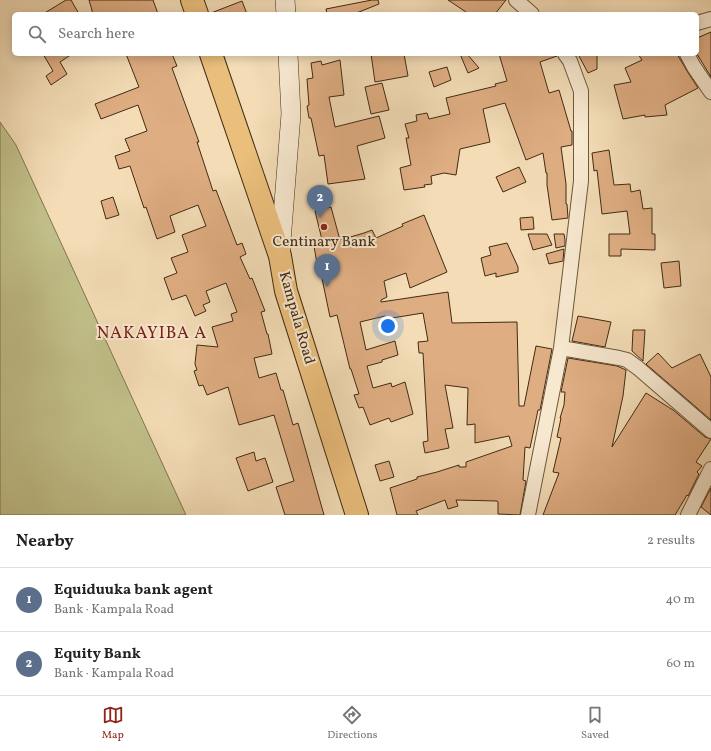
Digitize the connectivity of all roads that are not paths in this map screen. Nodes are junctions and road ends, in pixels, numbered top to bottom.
1 (192, 0) edge
2 (285, 0) edge
3 (516, 0) edge
4 (196, 12) edge
5 (286, 12) edge
6 (530, 12) edge
7 (711, 19) edge
8 (699, 22) edge
9 (212, 56) edge
10 (288, 56) edge
11 (566, 56) edge
12 (688, 56) edge
13 (711, 92) edge
14 (280, 256) junction
15 (562, 348) junction
16 (711, 431) edge
17 (711, 470) edge
18 (357, 515) edge
19 (528, 515) edge
20 (688, 515) edge

1 - 4 main road
2 - 5 main road
3 - 6 street
7 - 8 street
9 - 14 main road, Kampala Road
10 - 14 main road
11 - 15 street
12 - 13 street
14 - 18 main road, Kampala Road
15 - 16 street
15 - 19 street
17 - 20 street

